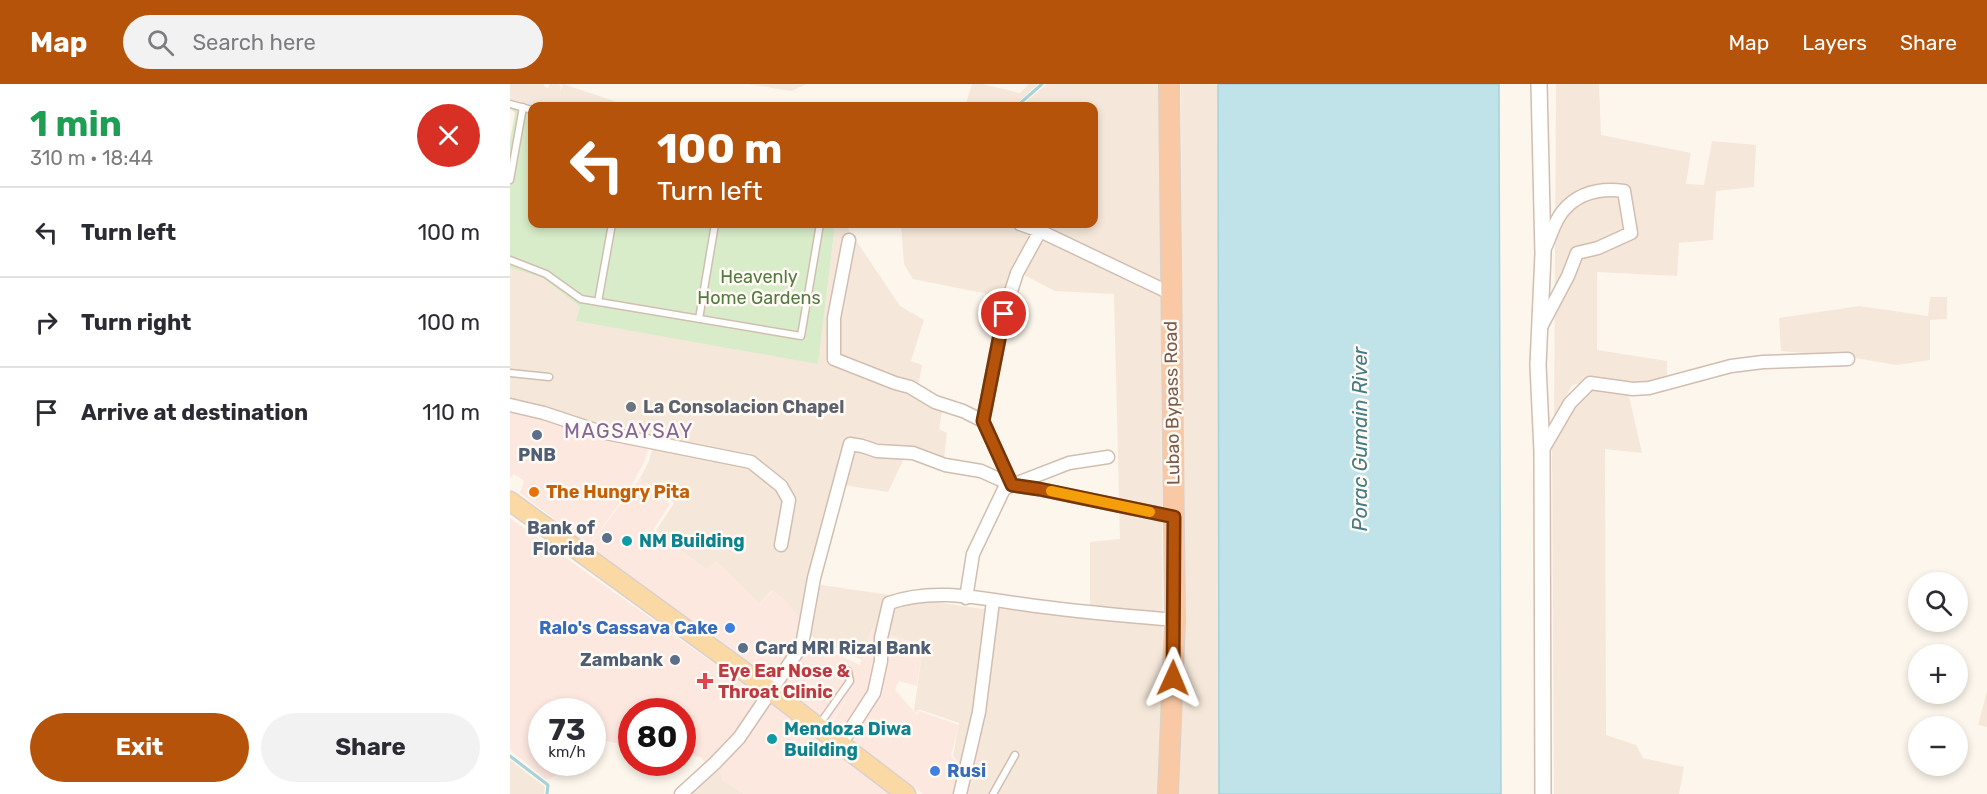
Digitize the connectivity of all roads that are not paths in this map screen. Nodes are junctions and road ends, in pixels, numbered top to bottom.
1 (1169, 84) edge
2 (1539, 84) edge
3 (510, 104) edge
4 (523, 107) junction
5 (528, 109) edge
6 (510, 180) edge
7 (611, 228) edge
8 (714, 228) edge
9 (819, 228) edge
10 (1031, 228) edge
11 (1040, 231) junction
12 (849, 240) dead end
13 (1543, 254) junction
14 (510, 260) edge
15 (1170, 293) junction
16 (598, 302) junction
17 (699, 319) junction
18 (1540, 328) junction
19 (1848, 359) dead end
20 (510, 373) edge
21 (549, 377) dead end
22 (510, 405) edge
23 (983, 421) junction
24 (1542, 451) junction
25 (1108, 457) dead end
26 (1012, 485) junction
27 (510, 501) edge
28 (1174, 517) junction
29 (781, 545) dead end
30 (966, 598) junction
31 (993, 601) junction
32 (1174, 620) junction
33 (842, 667) dead end
34 (771, 691) junction
35 (818, 727) junction
36 (841, 744) junction
37 (1015, 755) dead end
38 (681, 794) edge
39 (906, 794) edge
40 (960, 794) edge
41 (993, 794) edge
42 (1168, 794) edge
43 (1543, 794) edge

1 - 15 highway, Lubao Bypass Road
2 - 13 street
3 - 4 lane
4 - 5 lane
4 - 6 lane
7 - 16 lane
8 - 17 lane
9 - 17 lane
10 - 11 street
11 - 15 street
11 - 23 street
12 - 23 street
13 - 18 street
13 - 18 street
14 - 16 lane
15 - 28 highway, Lubao Bypass Road
16 - 17 lane
18 - 24 street
19 - 24 street
20 - 21 lane
22 - 29 street
23 - 26 street
24 - 43 street
25 - 26 street
26 - 28 street
26 - 30 street
26 - 34 street
27 - 34 main road
28 - 32 highway, Lubao Bypass Road
30 - 31 street
30 - 36 street
31 - 32 street
31 - 40 street
32 - 42 highway, Lubao Bypass Road
33 - 35 lane
34 - 35 main road
34 - 38 street
35 - 36 main road
36 - 39 main road
37 - 41 lane

